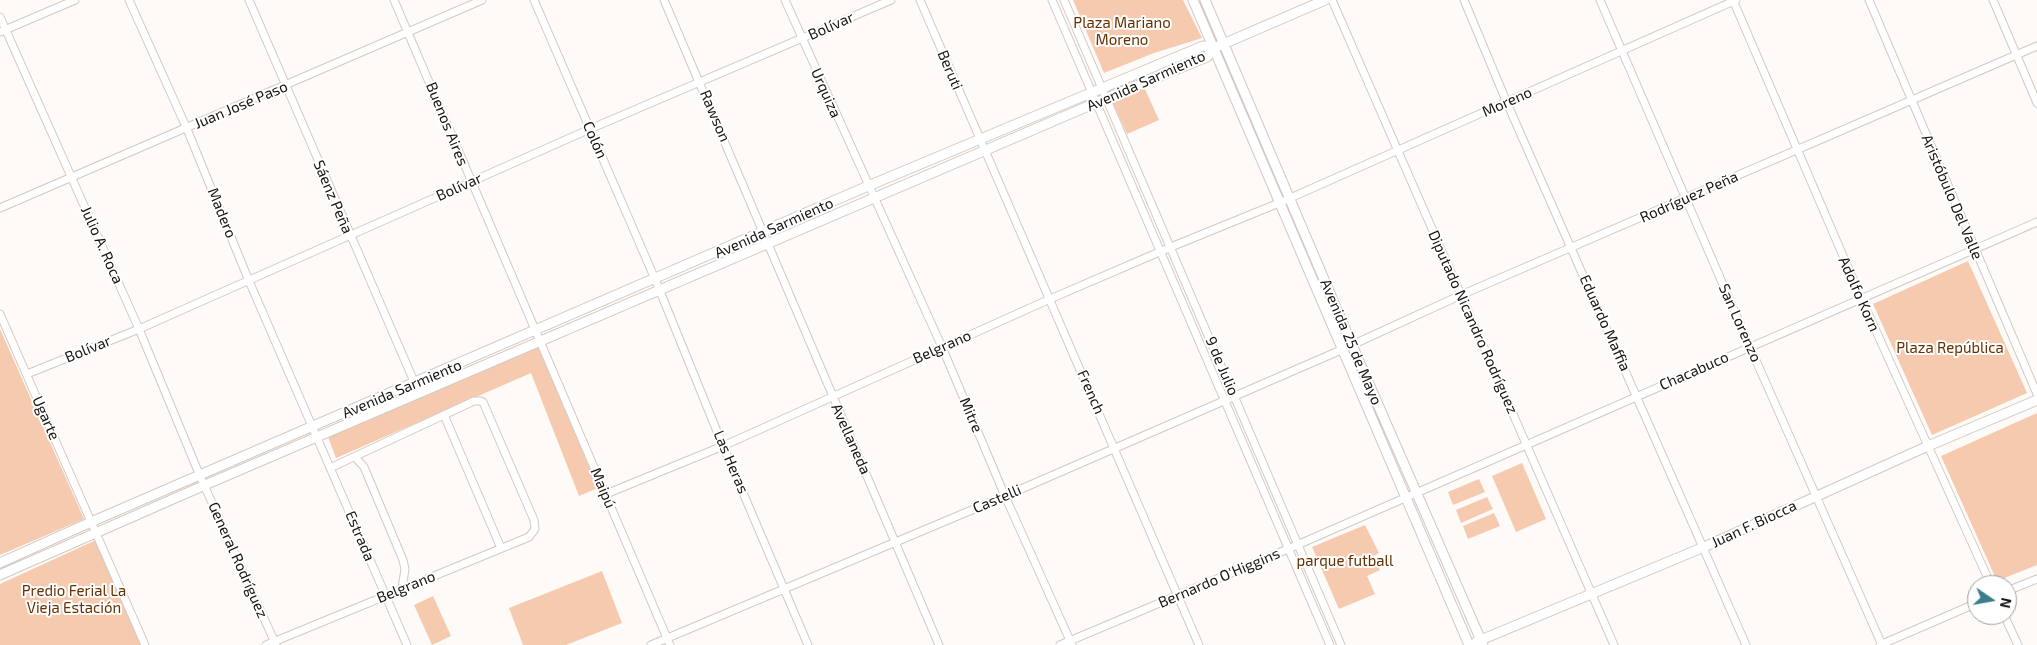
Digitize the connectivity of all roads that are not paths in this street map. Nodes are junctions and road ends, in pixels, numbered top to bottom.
1 (75, 0) edge
2 (130, 0) edge
3 (249, 0) edge
4 (394, 0) edge
5 (482, 0) edge
6 (534, 0) edge
7 (664, 0) edge
8 (785, 0) edge
9 (891, 0) edge
10 (920, 0) edge
11 (1052, 0) edge
12 (1064, 0) edge
13 (1193, 0) edge
14 (1205, 0) edge
15 (1325, 0) edge
16 (1332, 0) edge
17 (1464, 0) edge
18 (1600, 0) edge
19 (1734, 0) edge
20 (1868, 0) edge
21 (1993, 0) edge
22 (0, 17) edge
23 (3, 31) edge
24 (408, 32) junction
25 (802, 39) junction
26 (1224, 43) junction
27 (2037, 46) edge
28 (1214, 48) junction
29 (1623, 52) junction
30 (2016, 54) junction
31 (700, 83) junction
32 (285, 86) junction
33 (1102, 87) junction
34 (1091, 92) junction
35 (1107, 98) junction
36 (1912, 100) junction
37 (1507, 102) junction
38 (2037, 103) edge
39 (1096, 104) junction
40 (187, 129) junction
41 (590, 129) junction
42 (980, 140) junction
43 (1798, 149) junction
44 (985, 151) junction
45 (1398, 151) junction
46 (72, 177) junction
47 (470, 182) junction
48 (868, 186) junction
49 (874, 198) junction
50 (1291, 198) junction
51 (1686, 199) junction
52 (1279, 203) junction
53 (0, 208) edge
54 (2037, 222) edge
55 (764, 233) junction
56 (350, 236) junction
57 (768, 244) junction
58 (1171, 247) junction
59 (1572, 248) junction
60 (1161, 251) junction
61 (1974, 251) junction
62 (655, 279) junction
63 (249, 281) junction
64 (660, 290) junction
65 (1460, 295) junction
66 (1050, 299) junction
67 (1862, 300) junction
68 (0, 314) edge
69 (139, 329) junction
70 (535, 332) junction
71 (540, 342) junction
72 (1352, 345) junction
73 (942, 347) junction
74 (1750, 347) junction
75 (1342, 350) junction
76 (26, 374) junction
77 (415, 383) junction
78 (419, 393) junction
79 (2037, 394) edge
80 (1234, 395) junction
81 (833, 396) junction
82 (1637, 396) junction
83 (1225, 400) junction
84 (2037, 400) edge
85 (444, 415) junction
86 (313, 427) junction
87 (317, 438) junction
88 (1527, 444) junction
89 (723, 446) junction
90 (1928, 446) junction
91 (1115, 447) junction
92 (355, 457) junction
93 (330, 468) junction
94 (200, 476) junction
95 (205, 485) junction
96 (1416, 491) junction
97 (606, 494) junction
98 (1817, 495) junction
99 (1005, 496) junction
100 (1406, 496) junction
101 (91, 522) junction
102 (96, 532) junction
103 (896, 540) junction
104 (1298, 544) junction
105 (1704, 547) junction
106 (501, 548) junction
107 (1288, 549) junction
108 (0, 563) edge
109 (1986, 575) edge
110 (0, 576) edge
111 (2037, 579) edge
112 (2017, 587) edge
113 (402, 588) junction
114 (784, 588) junction
115 (1590, 594) junction
116 (385, 595) junction
117 (1178, 595) junction
118 (1967, 607) edge
119 (2009, 625) edge
120 (669, 641) edge
121 (1482, 642) edge
122 (275, 643) edge
123 (1071, 643) edge
124 (145, 645) edge
125 (266, 645) edge
126 (408, 645) edge
127 (651, 645) edge
128 (808, 645) edge
129 (939, 645) edge
130 (1060, 645) edge
131 (1199, 645) edge
132 (1330, 645) edge
133 (1342, 645) edge
134 (1469, 645) edge
135 (1614, 645) edge
136 (1746, 645) edge
137 (1881, 645) edge
138 (2018, 645) edge

1 - 23 street
2 - 40 street, Madero
3 - 32 street, Sáenz Peña
4 - 24 street, Buenos Aires
5 - 24 street, Juan José Paso
6 - 41 street, Colón
7 - 31 street, Rawson
8 - 25 street, Urquiza
9 - 25 street, Bolívar
10 - 42 street, Beruti
11 - 34 street, 9 de Julio
12 - 33 street, 9 de Julio
13 - 28 main road, Avenida 25 de Mayo
14 - 26 main road, Avenida 25 de Mayo
15 - 26 main road
16 - 45 street, Diputado Nicandro Rodríguez
17 - 37 street, Eduardo Maffia
18 - 29 street, San Lorenzo
19 - 29 street, Moreno
19 - 43 street, Adolfo Korn
20 - 36 street, Aristóbulo Del Valle
21 - 30 street
22 - 23 street, Julio A. Roca
23 - 46 street, Julio A. Roca
24 - 32 street, Juan José Paso
24 - 47 street, Buenos Aires
25 - 31 street, Bolívar
25 - 48 street, Urquiza
26 - 28 main road
26 - 50 main road, Avenida 25 de Mayo
27 - 30 street, Rodríguez Peña
28 - 33 main road, Avenida Sarmiento
28 - 35 main road, Avenida Sarmiento
28 - 52 main road, Avenida 25 de Mayo
29 - 37 street, Moreno
29 - 51 street, San Lorenzo
30 - 36 street, Rodríguez Peña
30 - 38 street
31 - 41 street, Bolívar
31 - 55 street, Rawson
32 - 40 street, Juan José Paso
32 - 56 street, Sáenz Peña
33 - 34 main road, Avenida Sarmiento
33 - 35 street, 9 de Julio
34 - 39 street, 9 de Julio
34 - 42 main road, Avenida Sarmiento
35 - 39 main road, Avenida Sarmiento
35 - 58 street, 9 de Julio
36 - 43 street, Rodríguez Peña
36 - 61 street, Aristóbulo Del Valle
37 - 45 street, Moreno
37 - 59 street, Eduardo Maffia
39 - 44 main road, Avenida Sarmiento
39 - 60 street, 9 de Julio
40 - 46 street, Juan José Paso
40 - 63 street, Madero
41 - 47 street, Bolívar
41 - 62 street, Colón
42 - 44 street, French
42 - 48 main road, Avenida Sarmiento
43 - 51 street, Rodríguez Peña
43 - 67 street, Adolfo Korn
44 - 49 main road, Avenida Sarmiento
44 - 66 street, French
45 - 50 street, Moreno
45 - 65 street, Diputado Nicandro Rodríguez
46 - 53 street, Juan José Paso
46 - 69 street, Julio A. Roca
47 - 56 street, Bolívar
47 - 70 street, Buenos Aires
48 - 49 street, Mitre
48 - 55 main road, Avenida Sarmiento
49 - 57 main road, Avenida Sarmiento
49 - 73 street, Mitre
50 - 52 street, Moreno
50 - 72 main road, Avenida 25 de Mayo
51 - 59 street, Rodríguez Peña
51 - 74 street, San Lorenzo
52 - 58 street, Belgrano
52 - 75 main road, Avenida 25 de Mayo
54 - 61 street, Chacabuco
55 - 57 street, Avellaneda
55 - 62 main road, Avenida Sarmiento
56 - 63 street, Bolívar
56 - 77 street, Sáenz Peña
57 - 64 main road, Avenida Sarmiento
57 - 81 street, Avellaneda
58 - 60 street, Belgrano
58 - 80 street, 9 de Julio
59 - 65 street, Rodríguez Peña
59 - 82 street, Eduardo Maffia
60 - 66 street, Belgrano
60 - 83 street, 9 de Julio
61 - 67 street, Chacabuco
61 - 79 street, Aristóbulo Del Valle
62 - 64 street, Las Heras
62 - 70 main road, Avenida Sarmiento
63 - 69 street, Bolívar
63 - 86 street, Madero
64 - 71 main road, Avenida Sarmiento
64 - 89 street, Las Heras
65 - 72 street, Rodríguez Peña
65 - 88 street, Diputado Nicandro Rodríguez
66 - 73 street, Belgrano
66 - 91 street, French
67 - 74 street, Chacabuco
67 - 90 street, Adolfo Korn
68 - 76 street, Ugarte
69 - 76 street, Bolívar
69 - 94 street, Julio A. Roca
70 - 71 street, Maipú
70 - 77 main road, Avenida Sarmiento
71 - 78 main road, Avenida Sarmiento
71 - 97 street, Maipú
72 - 75 street, Rodríguez Peña
72 - 96 main road, Avenida 25 de Mayo
73 - 81 street, Belgrano
73 - 99 street, Mitre
74 - 82 street, Chacabuco
74 - 98 street, San Lorenzo
75 - 80 street, Castelli
75 - 100 main road, Avenida 25 de Mayo
76 - 101 street, Ugarte
77 - 78 street, Sáenz Peña
77 - 86 main road, Avenida Sarmiento
78 - 87 main road, Avenida Sarmiento
80 - 83 street, Castelli
80 - 104 street, 9 de Julio
81 - 89 street, Belgrano
81 - 103 street, Avellaneda
82 - 88 street, Chacabuco
82 - 105 street, Eduardo Maffia
83 - 91 street, Castelli
83 - 107 street, 9 de Julio
84 - 90 main road, Juan F. Biocca
85 - 92 street
85 - 106 street
85 - 106 street, Belgrano
86 - 87 street, Estrada
86 - 94 main road, Avenida Sarmiento
87 - 93 street, Estrada
87 - 95 main road, Avenida Sarmiento
88 - 96 street, Chacabuco
88 - 115 street, Diputado Nicandro Rodríguez
89 - 97 street, Belgrano
89 - 114 street, Las Heras
90 - 98 main road, Juan F. Biocca
90 - 109 street, Adolfo Korn
91 - 99 street, Castelli
91 - 117 street, French
92 - 93 street
92 - 113 street
93 - 116 street, Estrada
94 - 95 street, General Rodríguez
94 - 101 main road, Avenida Sarmiento
95 - 102 main road, Avenida Sarmiento
95 - 122 street, General Rodríguez
96 - 100 street, Chacabuco
96 - 121 main road, Avenida 25 de Mayo
97 - 120 street, Maipú
98 - 105 main road, Juan F. Biocca
98 - 137 street, San Lorenzo
99 - 103 street, Castelli
99 - 123 street, Mitre
100 - 104 street, Bernardo O'Higgins
100 - 134 main road, Avenida 25 de Mayo
101 - 102 street, Ugarte
101 - 108 main road, Avenida Sarmiento
102 - 110 main road, Avenida Sarmiento
102 - 124 street, Ugarte
103 - 114 street, Castelli
103 - 129 street, Avellaneda
104 - 107 street, Bernardo O'Higgins
104 - 133 street, 9 de Julio
105 - 115 main road, Juan F. Biocca
105 - 136 street, Eduardo Maffia
106 - 113 street, Belgrano
107 - 117 street, Bernardo O'Higgins
107 - 132 street, 9 de Julio
111 - 112 street
113 - 116 street, Belgrano
114 - 120 street, Castelli
114 - 128 street, Las Heras
115 - 121 main road, Juan F. Biocca
115 - 135 street, Diputado Nicandro Rodríguez
116 - 122 street, Belgrano
116 - 126 street, Estrada
117 - 123 street, Bernardo O'Higgins
117 - 131 street, French
118 - 137 street
119 - 138 street
120 - 127 street, Castelli
121 - 134 main road, Juan F. Biocca
122 - 125 street, Belgrano
123 - 130 street, Bernardo O'Higgins

